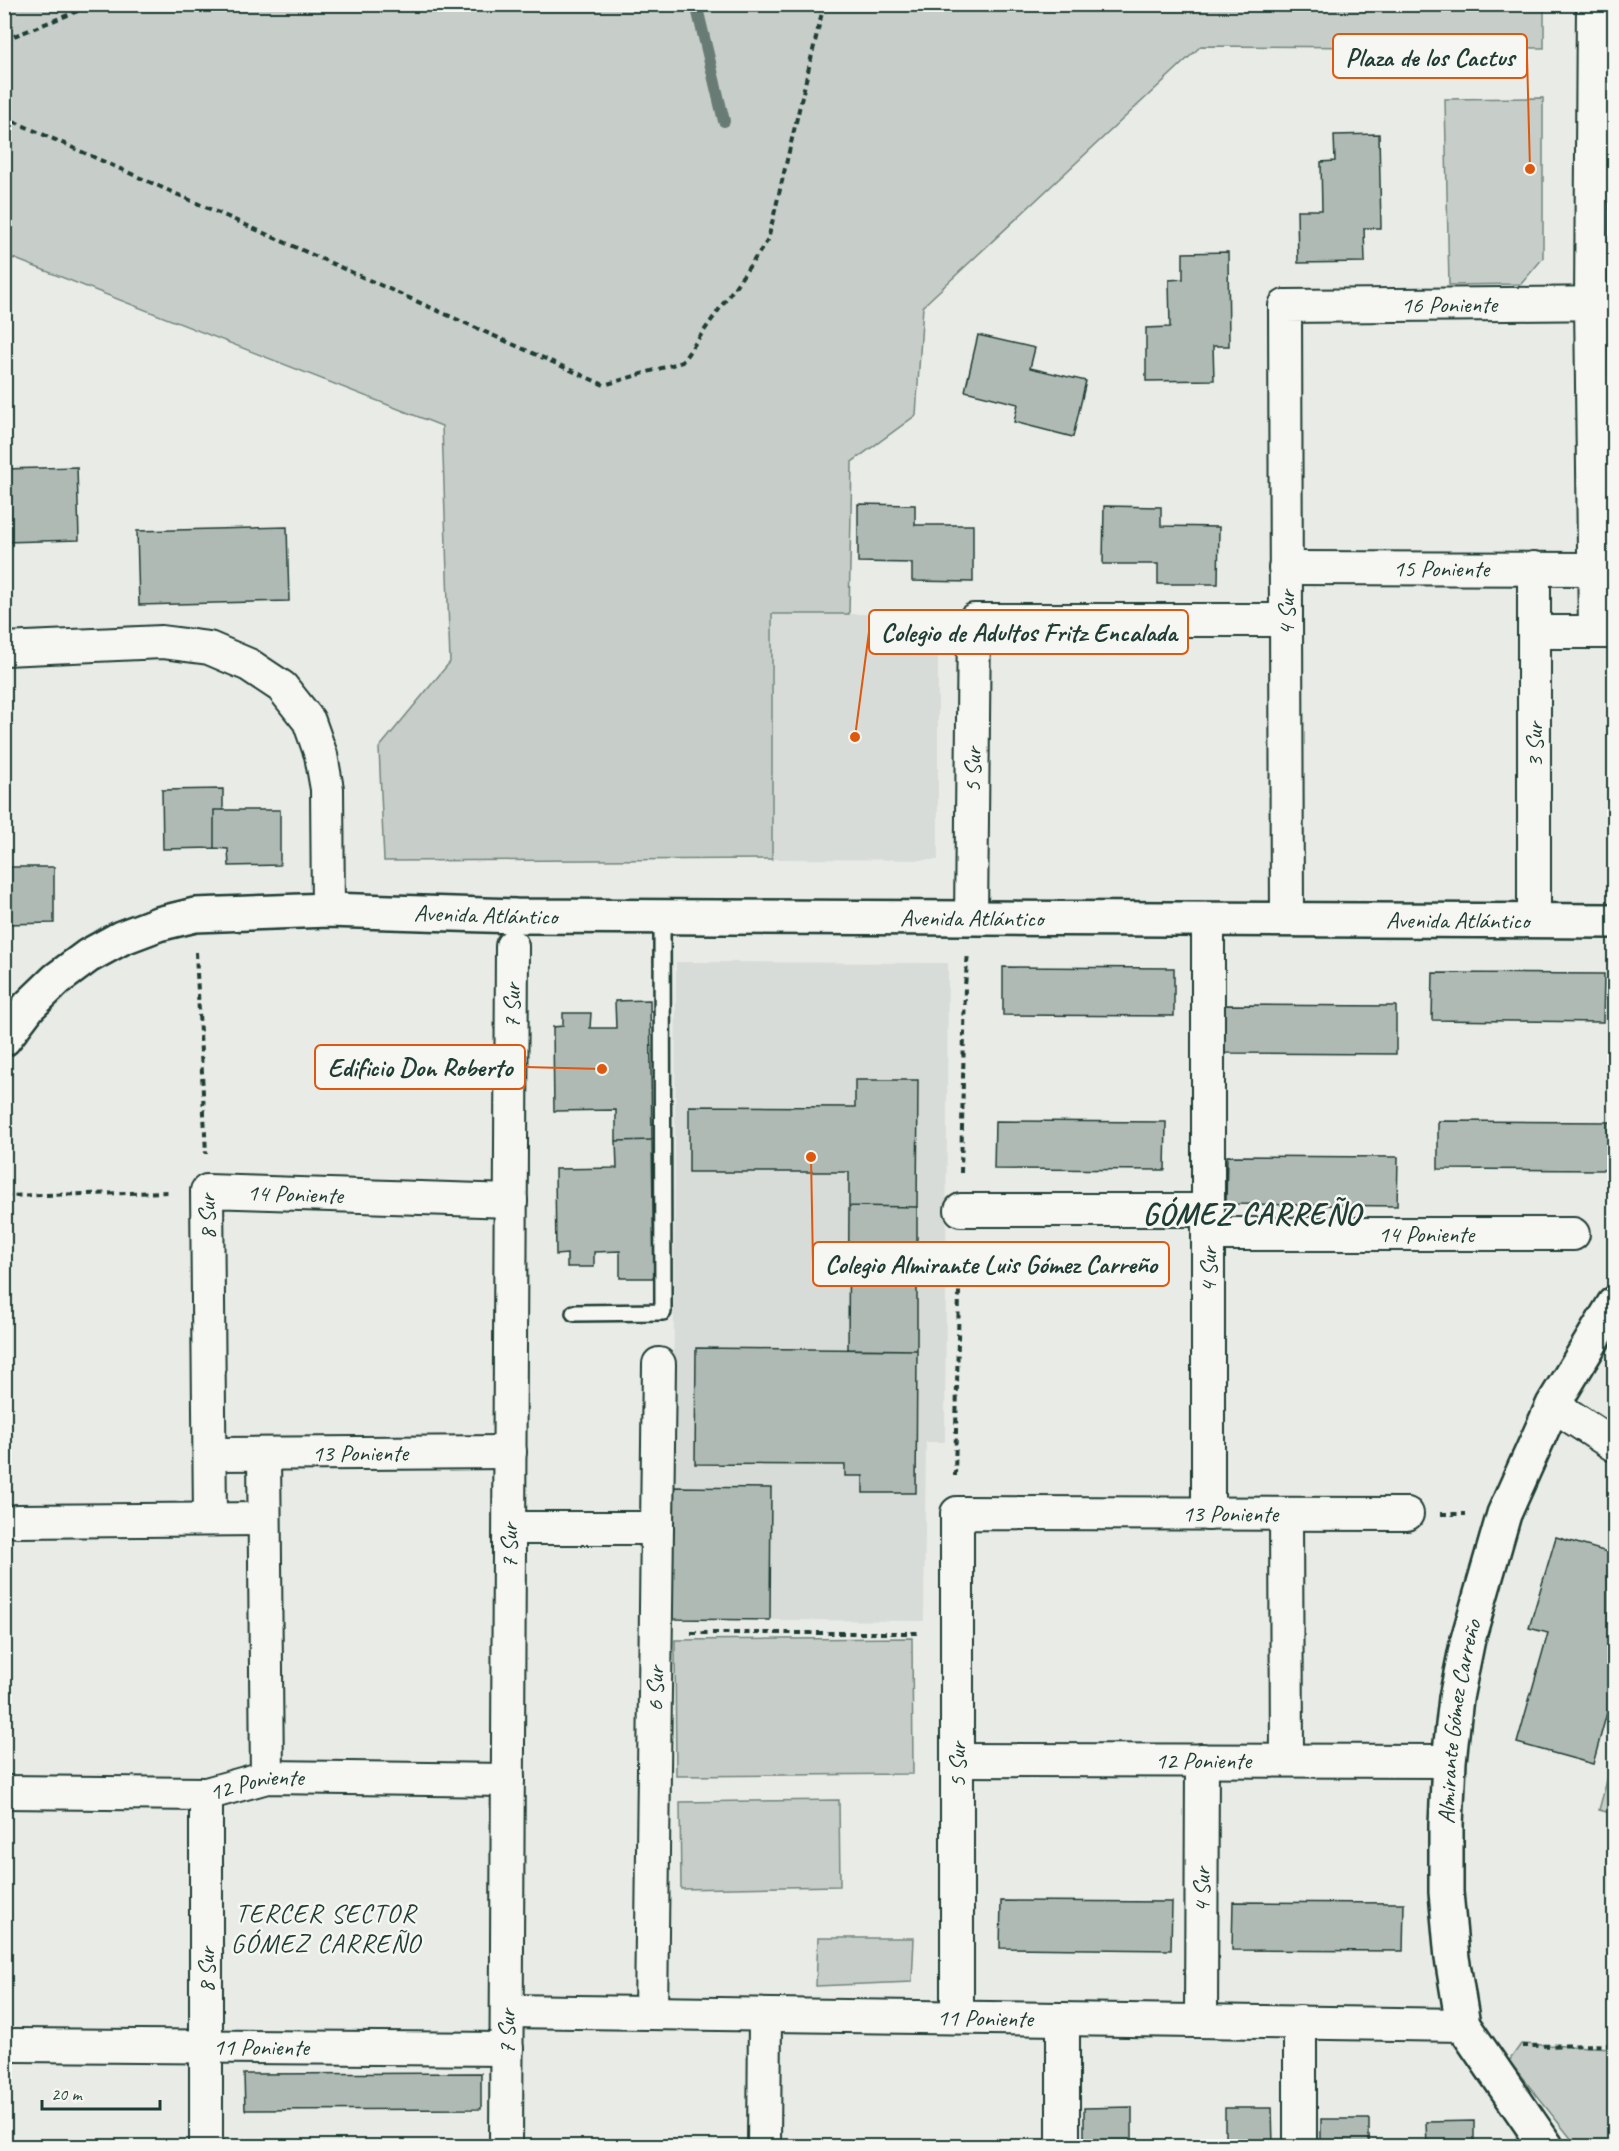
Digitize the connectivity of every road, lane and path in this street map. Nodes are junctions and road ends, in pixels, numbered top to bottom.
1 (824, 4) edge
2 (1593, 4) edge
3 (78, 11) dead end
4 (4, 40) edge
5 (4, 117) edge
6 (1603, 303) edge
7 (1285, 306) joint
8 (1285, 568) junction
9 (1534, 568) junction
10 (1595, 568) junction
11 (1286, 620) junction
12 (1534, 632) junction
13 (1605, 632) edge
14 (4, 649) edge
15 (328, 910) junction
16 (195, 915) junction
17 (662, 917) junction
18 (971, 918) junction
19 (1208, 919) junction
20 (1287, 920) junction
21 (1534, 921) junction
22 (1614, 921) edge
23 (512, 946) dead end
24 (4, 1039) edge
25 (207, 1191) junction
26 (4, 1196) edge
27 (511, 1201) junction
28 (961, 1210) dead end
29 (1208, 1222) junction
30 (1573, 1234) dead end
31 (1614, 1304) edge
32 (574, 1313) dead end
33 (659, 1364) dead end
34 (1553, 1405) junction
35 (1614, 1445) edge
36 (510, 1452) junction
37 (210, 1454) junction
38 (264, 1454) junction
39 (957, 1513) joint
40 (1208, 1514) junction
41 (1286, 1514) junction
42 (1407, 1514) joint
43 (1504, 1514) junction
44 (210, 1519) junction
45 (264, 1519) junction
46 (17, 1521) dead end
47 (510, 1528) junction
48 (657, 1528) junction
49 (656, 1633) junction
50 (957, 1633) junction
51 (957, 1760) junction
52 (1202, 1760) junction
53 (1287, 1760) junction
54 (1449, 1761) junction
55 (267, 1777) junction
56 (508, 1780) junction
57 (4, 1792) edge
58 (206, 1794) junction
59 (507, 2011) junction
60 (651, 2013) junction
61 (765, 2015) junction
62 (957, 2017) junction
63 (1063, 2019) junction
64 (1202, 2020) junction
65 (1300, 2022) junction
66 (1463, 2025) junction
67 (1614, 2045) edge
68 (15, 2046) dead end
69 (1519, 2046) dead end
70 (206, 2047) junction
71 (507, 2049) junction
72 (206, 2146) edge
73 (506, 2146) edge
74 (764, 2146) edge
75 (1063, 2146) edge
76 (1300, 2146) edge
77 (1546, 2146) edge

1 - 5 path
2 - 6 street
3 - 4 path
6 - 7 street, 16 Poniente
6 - 10 street
7 - 8 street, 4 Sur
8 - 9 street, 15 Poniente
8 - 11 street, 4 Sur
9 - 10 street, 15 Poniente
9 - 12 street, 3 Sur
10 - 13 street
11 - 18 street, 5 Sur
11 - 20 street, 4 Sur
12 - 13 street
12 - 21 street, 3 Sur
14 - 15 street
15 - 16 street, Avenida Atlántico
15 - 17 street, Avenida Atlántico
16 - 24 street, Avenida Atlántico
16 - 25 path, 8 Sur
17 - 18 street, Avenida Atlántico
17 - 32 lane
18 - 19 street, Avenida Atlántico
19 - 20 street, Avenida Atlántico
19 - 29 street, 4 Sur
20 - 21 street, Avenida Atlántico
21 - 22 street, Avenida Atlántico
23 - 27 street, 7 Sur
25 - 26 path
25 - 27 street, 14 Poniente
25 - 37 street, 8 Sur
27 - 36 street, 7 Sur
28 - 29 street, 14 Poniente
29 - 30 street, 14 Poniente
29 - 40 street, 4 Sur
31 - 34 street, Almirante Gómez Carreño
33 - 48 street, 6 Sur
34 - 35 street
34 - 43 street, Almirante Gómez Carreño
36 - 38 street, 13 Poniente
36 - 47 street, 7 Sur
37 - 38 street, 13 Poniente
37 - 44 street, 8 Sur
38 - 45 street
39 - 40 street, 13 Poniente
39 - 50 street, 5 Sur
40 - 41 street, 13 Poniente
41 - 42 street, 13 Poniente
41 - 53 street
42 - 43 path
43 - 54 street, Almirante Gómez Carreño
44 - 45 street
44 - 46 street
45 - 55 street
47 - 48 street
47 - 56 street, 7 Sur
48 - 49 street, 6 Sur
49 - 50 path
49 - 60 street, 6 Sur
50 - 51 street, 5 Sur
51 - 52 street, 12 Poniente
51 - 62 street, 5 Sur
52 - 53 street, 12 Poniente
52 - 64 street, 4 Sur
53 - 54 street, 12 Poniente
54 - 66 street, Almirante Gómez Carreño
55 - 56 street, 12 Poniente
55 - 58 street, 12 Poniente
56 - 59 street, 7 Sur
57 - 58 street, 12 Poniente
58 - 70 street, 8 Sur
59 - 60 street, 11 Poniente
59 - 71 street, 7 Sur
60 - 61 street, 11 Poniente
61 - 62 street, 11 Poniente
61 - 74 street
62 - 63 street, 11 Poniente
63 - 64 street, 11 Poniente
63 - 75 street
64 - 65 street, 11 Poniente
65 - 66 street, 11 Poniente
65 - 76 street
66 - 77 street, Almirante Gómez Carreño
67 - 69 path
68 - 70 street, 11 Poniente
70 - 71 street, 11 Poniente
70 - 72 street, 8 Sur
71 - 73 street, 7 Sur

